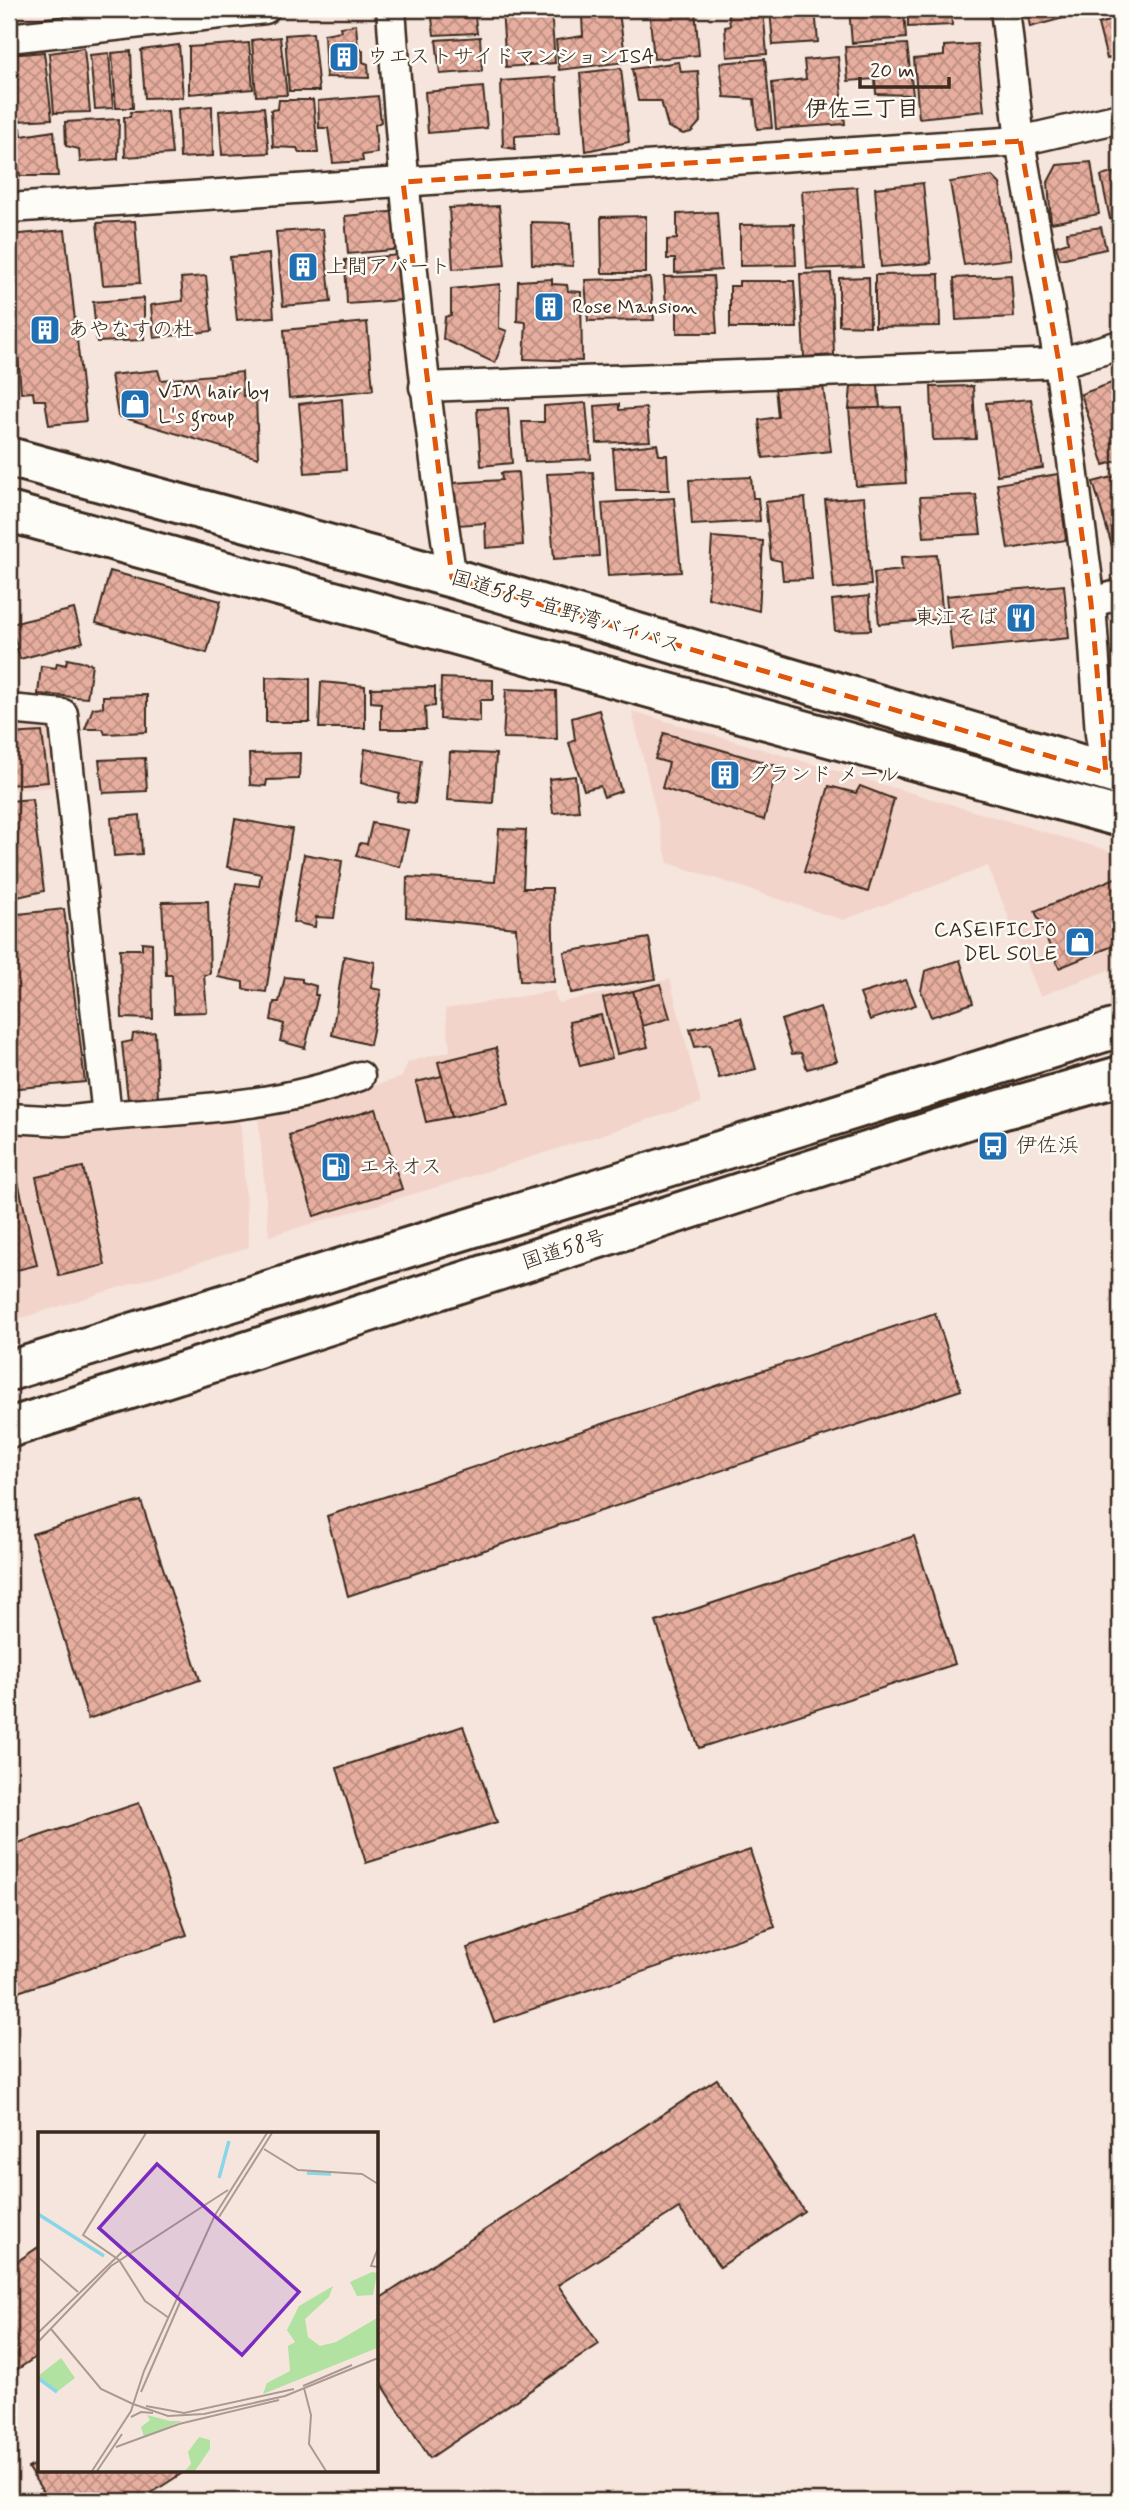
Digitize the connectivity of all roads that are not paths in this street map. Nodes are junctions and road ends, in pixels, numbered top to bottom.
1 (265, 9) edge
2 (391, 9) edge
3 (1005, 9) edge
4 (9, 37) edge
5 (1120, 118) edge
6 (1020, 141) junction
7 (403, 182) junction
8 (9, 208) edge
9 (1120, 345) edge
10 (1059, 363) junction
11 (424, 387) junction
12 (9, 457) edge
13 (9, 512) edge
14 (452, 578) junction
15 (1120, 594) edge
16 (1091, 603) junction
17 (9, 709) edge
18 (1113, 775) edge
19 (1120, 817) edge
20 (1120, 1027) edge
21 (360, 1076) dead end
22 (1120, 1076) edge
23 (107, 1116) junction
24 (9, 1118) edge
25 (9, 1371) edge
26 (9, 1428) edge

1 - 4 street
2 - 7 street
3 - 6 street
5 - 6 street
6 - 7 street
6 - 10 street
7 - 8 street
7 - 11 street
9 - 10 street
10 - 11 street
10 - 16 street
11 - 14 street
12 - 14 highway, 国道58号 宜野湾バイパス
13 - 19 highway
14 - 18 highway, 国道58号 宜野湾バイパス
15 - 16 street
16 - 18 street
17 - 23 street
20 - 25 highway
21 - 23 street
22 - 26 highway, 国道58号
23 - 24 street

